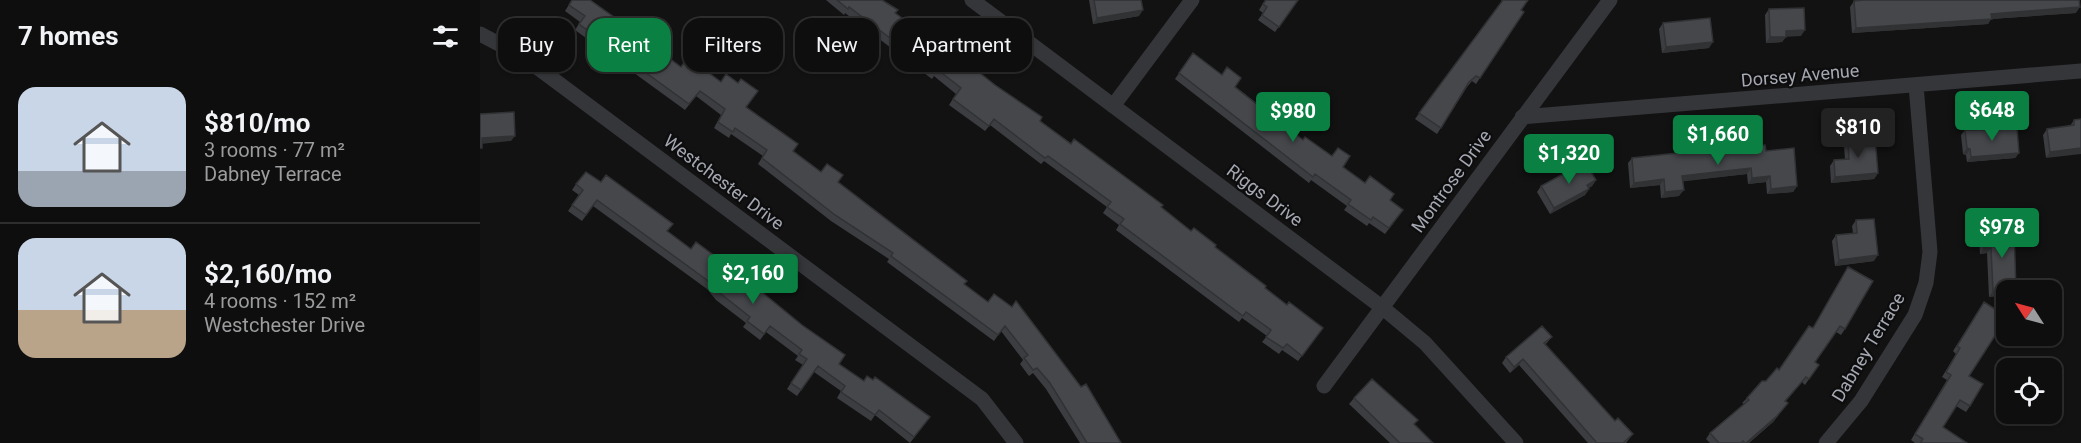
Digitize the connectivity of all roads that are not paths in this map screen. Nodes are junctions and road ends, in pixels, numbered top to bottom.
1 (972, 0) edge
2 (1192, 0) edge
3 (1610, 0) edge
4 (480, 34) edge
5 (2081, 71) edge
6 (1916, 85) junction
7 (1113, 105) junction
8 (1522, 117) junction
9 (1383, 308) junction
10 (1324, 386) dead end
11 (1016, 443) edge
12 (1516, 443) edge
13 (1826, 443) edge

1 - 7 street, Riggs Drive
2 - 7 street
3 - 8 street, Montrose Drive
4 - 11 street, Westchester Drive
5 - 6 street, Dorsey Avenue
6 - 8 street, Dorsey Avenue
6 - 13 street, Dabney Terrace
7 - 9 street, Riggs Drive
8 - 9 street, Montrose Drive
9 - 10 street, Montrose Drive
9 - 12 street, Riggs Drive

